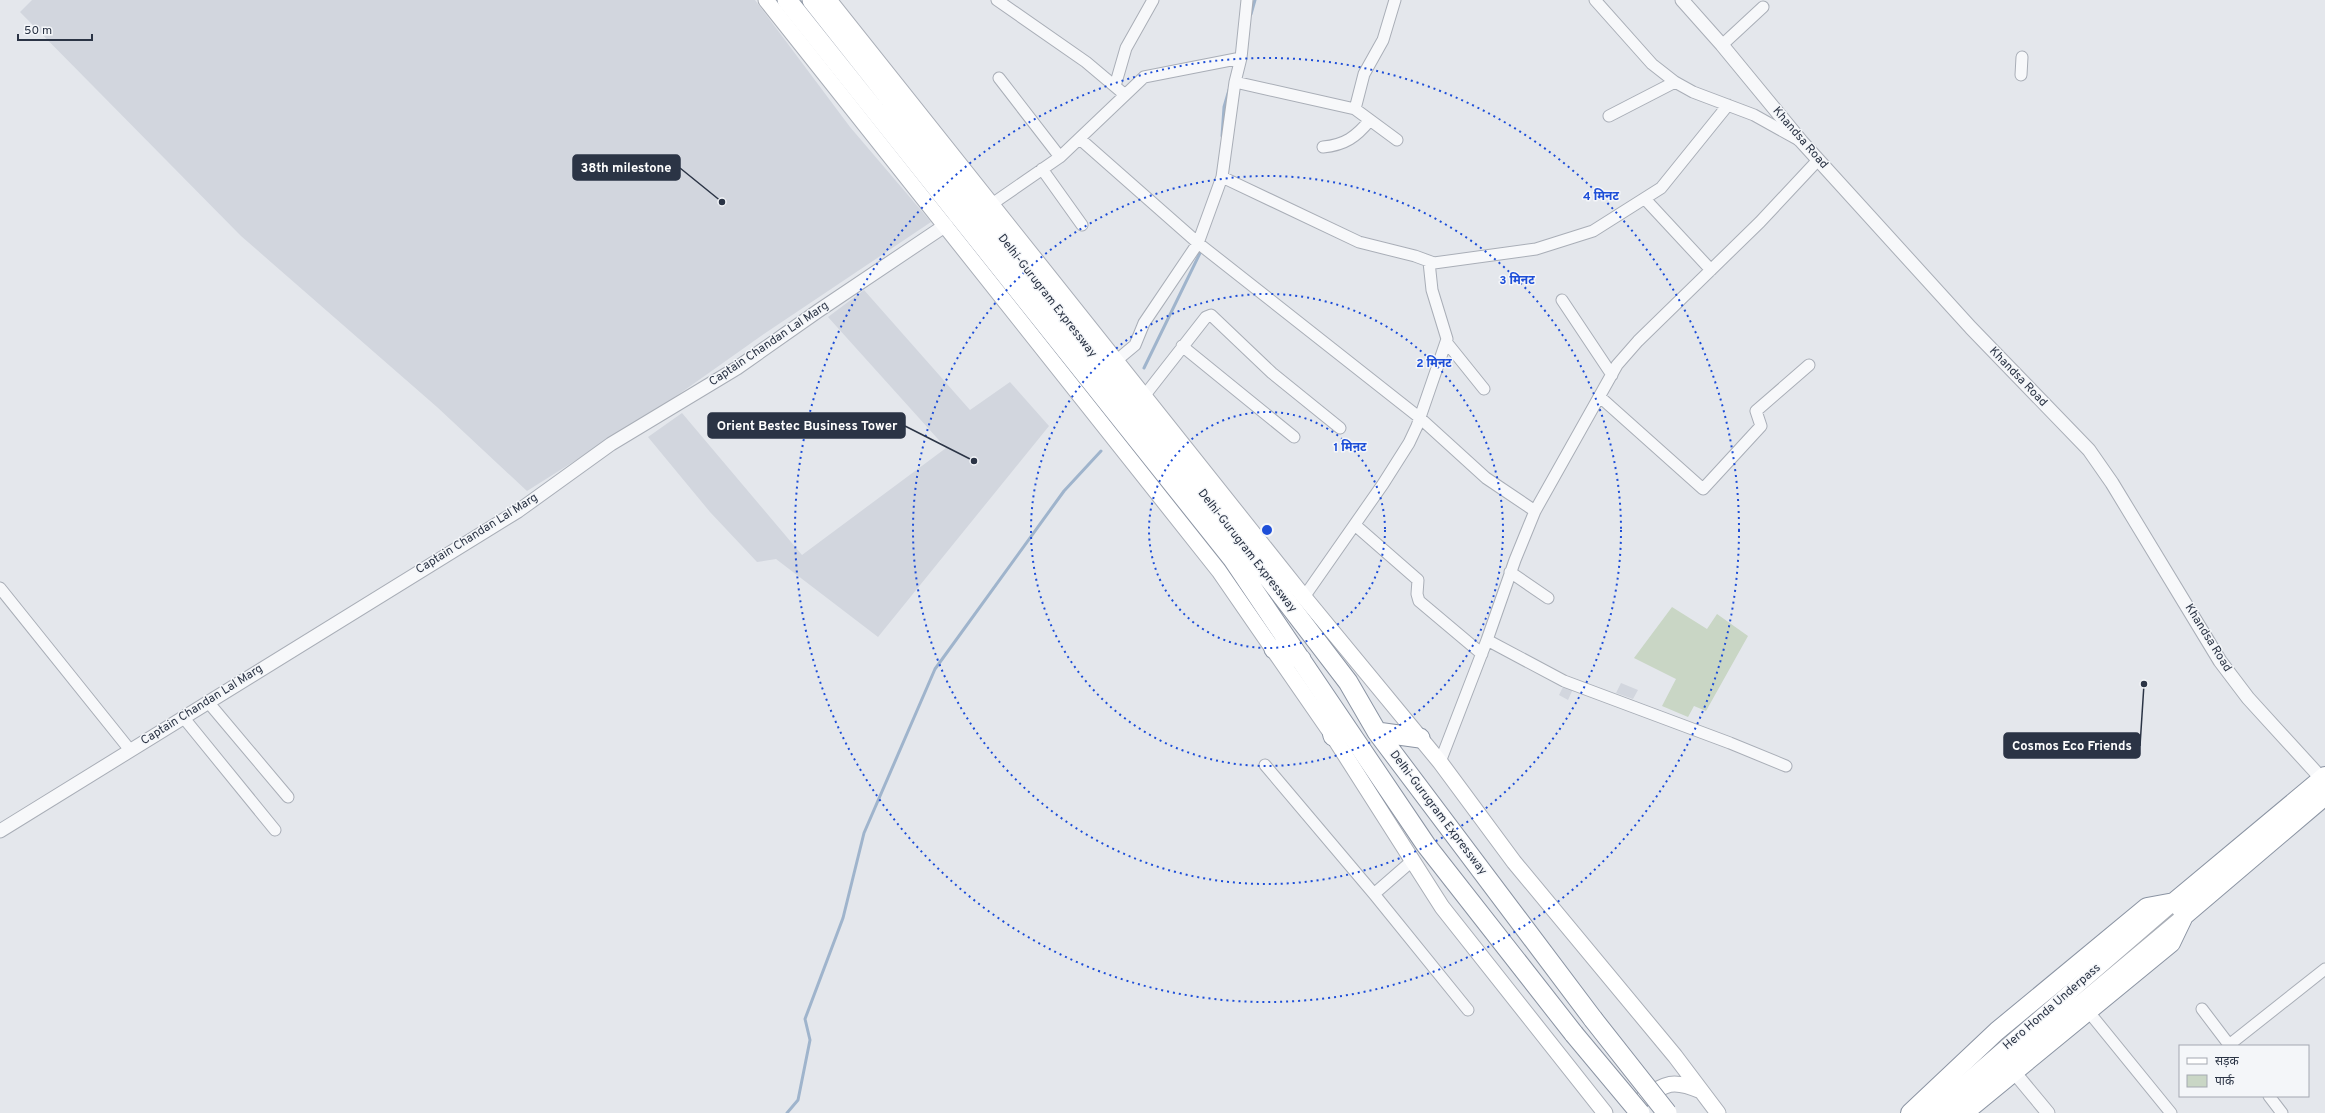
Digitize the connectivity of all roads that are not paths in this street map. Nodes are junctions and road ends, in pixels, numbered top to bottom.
1 (766, 0) edge
2 (787, 0) edge
3 (812, 0) edge
4 (829, 0) edge
5 (998, 0) edge
6 (1153, 0) edge
7 (1395, 0) edge
8 (1595, 0) edge
9 (1682, 0) edge
10 (1249, 3) edge
11 (1763, 7) dead end
12 (1722, 44) junction
13 (2022, 56) dead end
14 (1241, 58) junction
15 (2021, 74) dead end
16 (999, 78) dead end
17 (1235, 82) junction
18 (1675, 82) junction
19 (1115, 86) junction
20 (1124, 94) junction
21 (1728, 105) junction
22 (1355, 109) junction
23 (1609, 116) dead end
24 (1370, 120) junction
25 (1080, 139) junction
26 (1397, 140) dead end
27 (1801, 141) junction
28 (1323, 147) dead end
29 (1060, 157) junction
30 (1818, 160) junction
31 (1042, 170) junction
32 (1222, 177) junction
33 (1645, 198) junction
34 (992, 204) junction
35 (946, 225) junction
36 (1082, 225) dead end
37 (1198, 243) junction
38 (1429, 262) junction
39 (1711, 270) junction
40 (1562, 300) dead end
41 (1094, 343) junction
42 (1447, 343) junction
43 (1182, 346) junction
44 (1117, 360) junction
45 (1810, 365) dead end
46 (1612, 375) junction
47 (1484, 389) dead end
48 (1145, 395) junction
49 (1600, 397) junction
50 (1420, 418) junction
51 (1340, 428) dead end
52 (1294, 437) dead end
53 (1536, 511) junction
54 (1356, 525) junction
55 (1510, 572) junction
56 (0, 588) edge
57 (1304, 597) junction
58 (1548, 598) dead end
59 (1487, 640) junction
60 (1274, 649) junction
61 (1482, 654) junction
62 (1301, 659) junction
63 (1325, 694) junction
64 (208, 702) junction
65 (183, 717) junction
66 (1377, 732) junction
67 (1333, 736) junction
68 (1420, 738) junction
69 (130, 750) junction
70 (1440, 762) junction
71 (1265, 765) dead end
72 (1786, 766) dead end
73 (2323, 777) edge
74 (2325, 796) edge
75 (288, 797) dead end
76 (275, 830) dead end
77 (0, 831) edge
78 (1413, 860) junction
79 (1374, 894) junction
80 (2179, 909) junction
81 (2325, 969) edge
82 (2202, 1009) dead end
83 (1468, 1010) dead end
84 (2088, 1012) junction
85 (2229, 1045) edge
86 (2231, 1045) edge
87 (2014, 1072) junction
88 (1703, 1092) junction
89 (2270, 1097) edge
90 (1605, 1113) edge
91 (1634, 1113) edge
92 (1640, 1113) edge
93 (1668, 1113) edge
94 (1718, 1113) edge
95 (1910, 1113) edge
96 (1930, 1113) edge
97 (1949, 1113) edge
98 (1964, 1113) edge
99 (2048, 1113) edge
100 (2171, 1113) edge
101 (2282, 1113) edge

1 - 35 main road
2 - 62 highway, Delhi-Gurugram Expressway
3 - 41 highway, Delhi-Gurugram Expressway
4 - 34 main road
5 - 19 street
6 - 19 street
7 - 22 street
8 - 18 street
9 - 12 street, Khandsa Road
10 - 14 street
11 - 12 street
12 - 27 street, Khandsa Road
13 - 15 street
14 - 17 street
14 - 20 street
16 - 29 street
17 - 22 street
17 - 32 street
18 - 21 street
18 - 23 street
19 - 20 street
20 - 25 street
21 - 27 street
21 - 33 street
22 - 24 street
24 - 26 street
24 - 28 street
25 - 29 street
25 - 37 street
27 - 30 street, Khandsa Road
29 - 31 street
30 - 39 street
30 - 73 street, Khandsa Road
31 - 34 street
31 - 36 street
32 - 37 street
32 - 38 street
33 - 38 street
33 - 39 street
34 - 41 main road
35 - 60 main road
35 - 64 street, Captain Chandan Lal Marg
37 - 44 street
37 - 50 street
38 - 42 street
39 - 46 street
40 - 46 street
41 - 44 main road
41 - 66 highway, Delhi-Gurugram Expressway
42 - 47 street
42 - 50 street
43 - 48 street
43 - 51 street
43 - 52 street
44 - 48 main road
45 - 49 street
46 - 49 street
48 - 57 main road
49 - 53 street
50 - 53 street
50 - 54 street
53 - 55 street
54 - 57 street
54 - 61 street
55 - 58 street
55 - 59 street
56 - 69 street
57 - 68 main road
59 - 61 street
59 - 72 street
60 - 62 highway
60 - 67 main road
61 - 70 street
62 - 63 highway, Delhi-Gurugram Expressway
63 - 67 highway
63 - 92 highway, Delhi-Gurugram Expressway, bridge
64 - 65 street, Captain Chandan Lal Marg
64 - 75 street
65 - 69 street, Captain Chandan Lal Marg
65 - 76 street
66 - 68 highway
66 - 93 highway, Delhi-Gurugram Expressway, bridge
67 - 78 main road
68 - 70 main road
69 - 77 street, Captain Chandan Lal Marg
70 - 88 main road
71 - 79 street
73 - 80 highway
74 - 80 highway
78 - 79 street
78 - 90 main road
79 - 83 street
80 - 84 highway
80 - 95 highway
80 - 96 main road, Hero Honda Underpass
80 - 97 main road, Hero Honda Underpass
81 - 86 street
82 - 85 street
84 - 87 highway
84 - 100 street
87 - 98 highway
87 - 99 street
88 - 91 main road
88 - 94 main road
89 - 101 street

